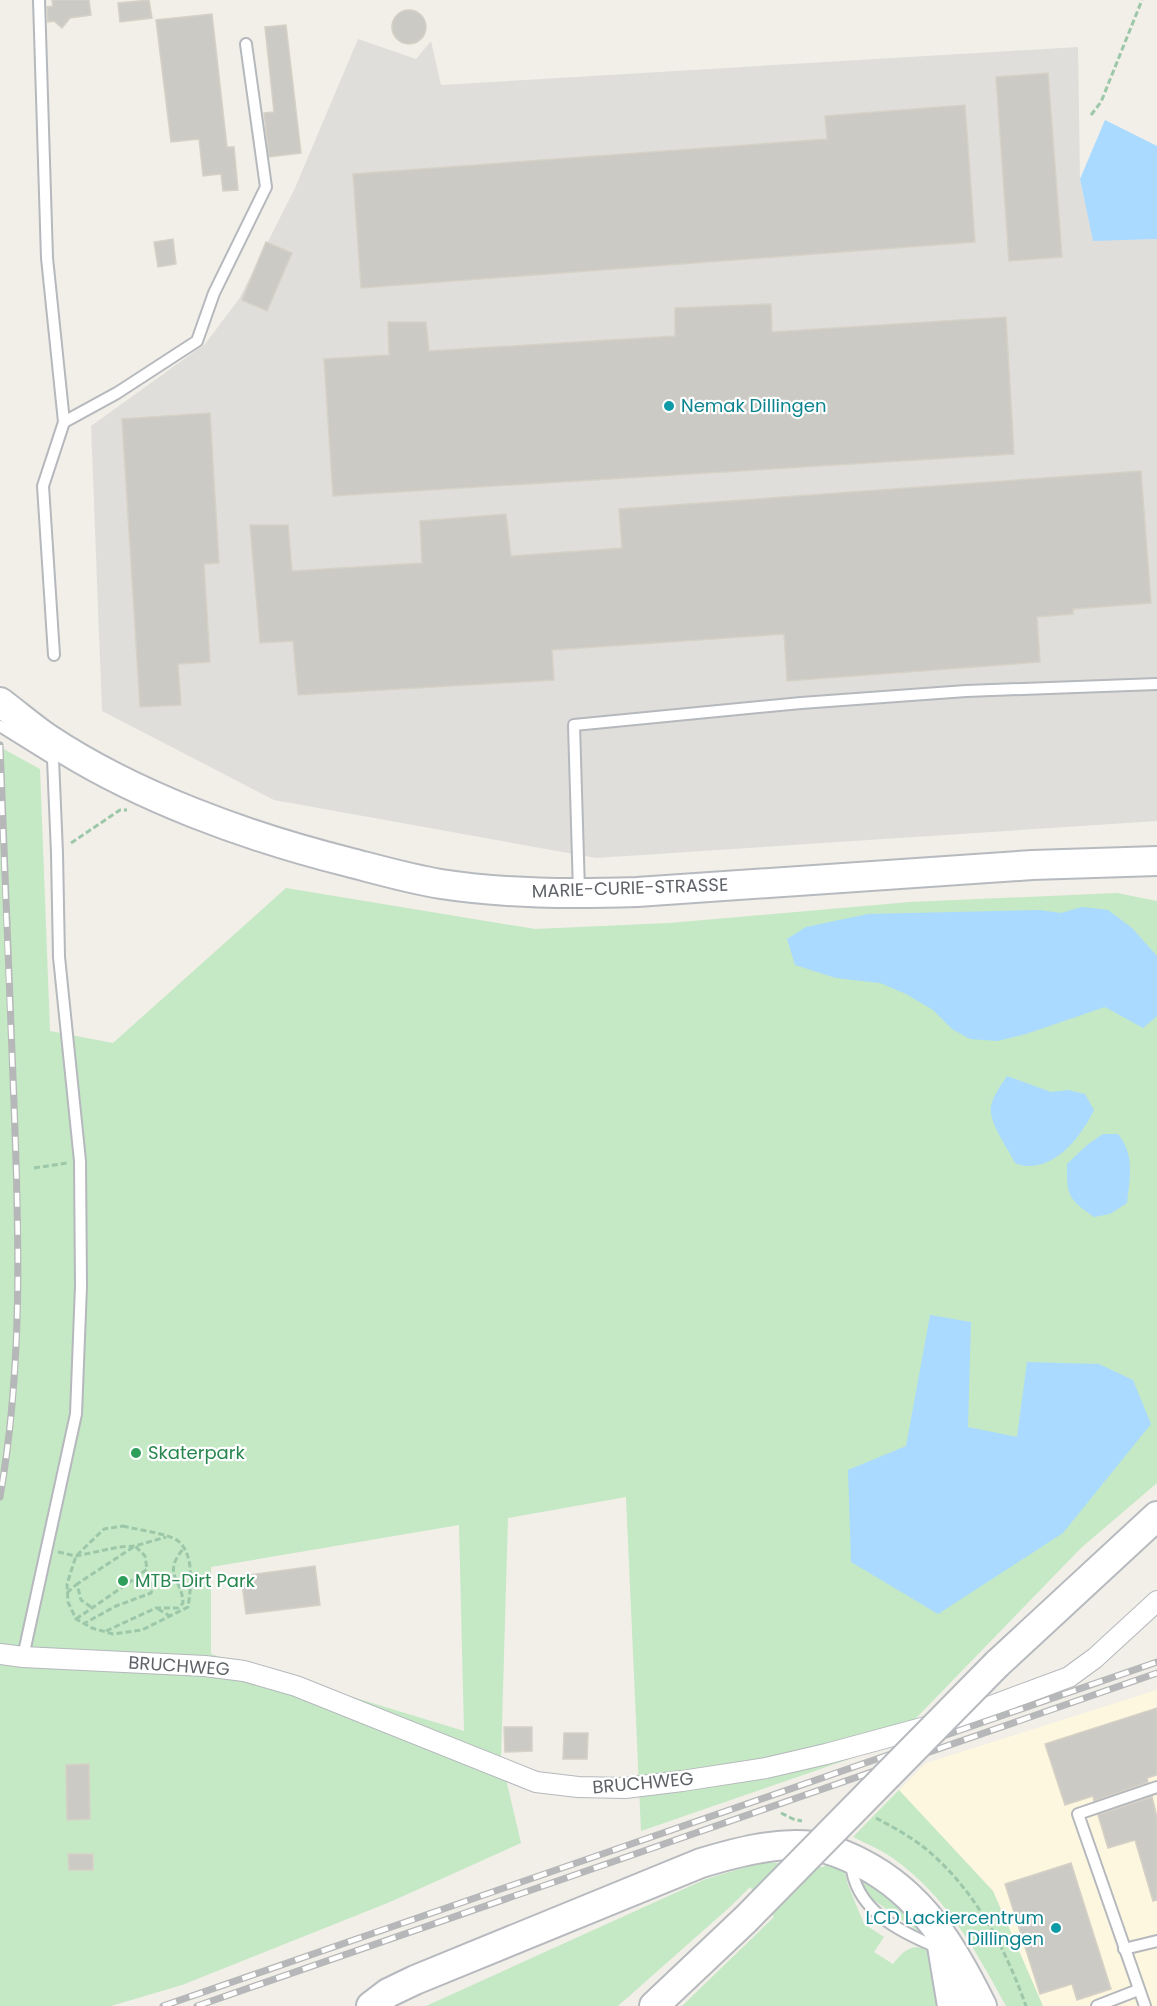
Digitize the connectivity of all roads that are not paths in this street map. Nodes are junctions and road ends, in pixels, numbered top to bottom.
1 (39, 0) edge
2 (246, 44) dead end
3 (64, 422) junction
4 (54, 655) dead end
5 (1157, 684) edge
6 (0, 702) edge
7 (0, 726) edge
8 (1157, 861) edge
9 (579, 894) junction
10 (1157, 1516) edge
11 (1157, 1601) edge
12 (0, 1654) edge
13 (23, 1657) junction
14 (1157, 1787) edge
15 (942, 1941) junction
16 (1157, 1941) edge
17 (1125, 1949) junction
18 (1138, 1990) junction
19 (371, 2006) edge
20 (654, 2006) edge
21 (952, 2006) edge
22 (982, 2006) edge
23 (1099, 2006) edge
24 (1145, 2006) edge

1 - 3 lane
2 - 3 lane
3 - 4 lane
5 - 9 lane
6 - 9 main road, MARIE-CURIE-STRASSE
7 - 13 lane
8 - 9 main road, MARIE-CURIE-STRASSE
10 - 20 main road, bridge
11 - 13 street, BRUCHWEG
12 - 13 street, BRUCHWEG
14 - 17 lane
15 - 19 main road
15 - 21 main road
15 - 22 main road
16 - 17 lane
17 - 18 lane
18 - 23 lane
18 - 24 lane

